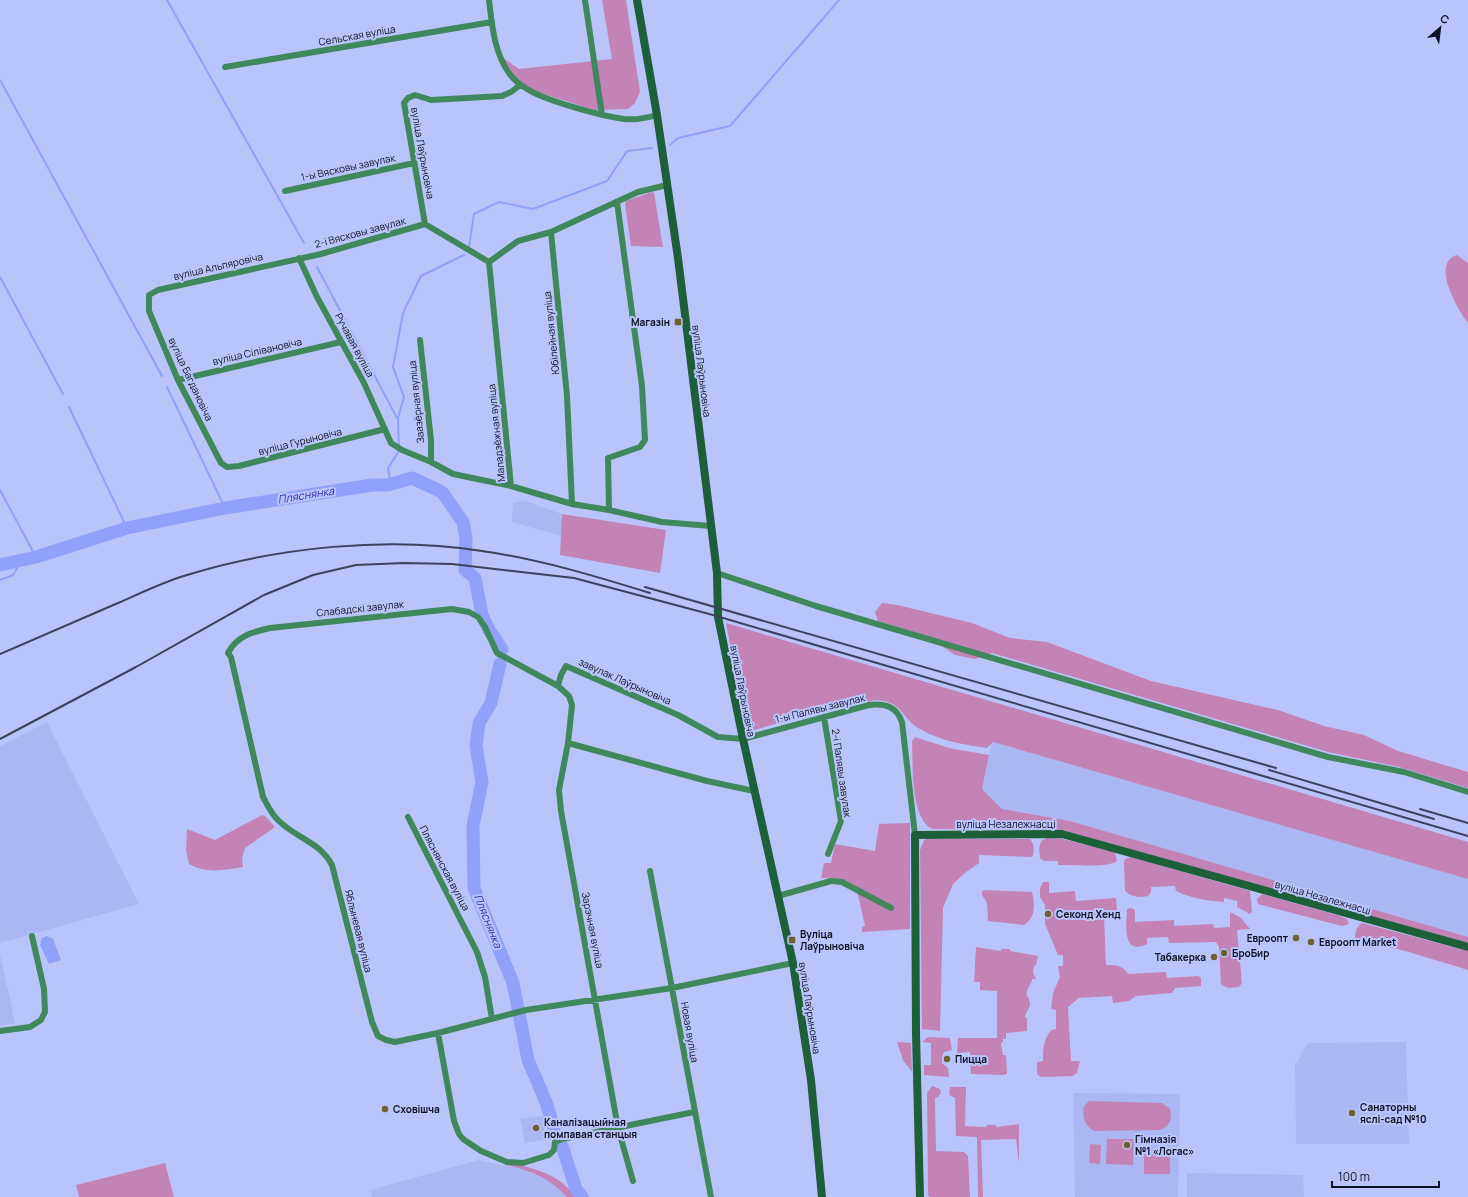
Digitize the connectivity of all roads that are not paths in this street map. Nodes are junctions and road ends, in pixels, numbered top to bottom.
1 (489, 0) edge
2 (585, 0) edge
3 (637, 0) edge
4 (492, 22) junction
5 (225, 67) dead end
6 (520, 85) junction
7 (602, 115) junction
8 (657, 115) junction
9 (414, 163) junction
10 (667, 185) junction
11 (285, 191) dead end
12 (617, 202) junction
13 (425, 224) junction
14 (551, 232) junction
15 (299, 258) junction
16 (489, 262) junction
17 (148, 302) joint
18 (420, 340) dead end
19 (341, 342) junction
20 (178, 380) junction
21 (386, 429) junction
22 (392, 443) joint
23 (431, 462) junction
24 (221, 463) joint
25 (511, 486) junction
26 (572, 504) junction
27 (609, 510) junction
28 (711, 526) junction
29 (717, 573) junction
30 (234, 643) joint
31 (558, 686) junction
32 (824, 717) junction
33 (743, 739) junction
34 (568, 744) junction
35 (754, 791) junction
36 (1468, 792) edge
37 (408, 817) dead end
38 (915, 835) junction
39 (828, 854) dead end
40 (650, 871) dead end
41 (778, 896) junction
42 (891, 908) dead end
43 (32, 936) dead end
44 (1468, 947) edge
45 (793, 963) junction
46 (672, 988) junction
47 (596, 1001) junction
48 (492, 1019) junction
49 (0, 1031) edge
50 (438, 1033) junction
51 (694, 1112) junction
52 (618, 1128) junction
53 (633, 1181) dead end
54 (711, 1197) edge
55 (822, 1197) edge
56 (920, 1197) edge

1 - 4 street
2 - 7 street
3 - 8 main road, вуліца Лаўрыновіча
4 - 5 street, Сельская вуліца
4 - 6 street
6 - 7 street
6 - 9 street, вуліца Лаўрыновіча
7 - 8 street
8 - 10 main road, вуліца Лаўрыновіча
9 - 11 street, 1-ы Вясковы завулак
9 - 13 street, вуліца Лаўрыновіча
10 - 12 street
10 - 28 main road, вуліца Лаўрыновіча
12 - 14 street
12 - 27 street
13 - 15 street, 2-і Вясковы завулак
13 - 16 street
14 - 16 street
14 - 26 street, Юбілейная вуліца
15 - 17 street, вуліца Альпяровіча
15 - 19 street, Ручавая вуліца
16 - 25 street, Маладзёжная вуліца
17 - 20 street, вуліца Багдановіча
18 - 23 street, Заазёрная вуліца
19 - 20 street, вуліца Сілівановіча
19 - 21 street, Ручавая вуліца
20 - 24 street, вуліца Багдановіча
21 - 22 street, Ручавая вуліца
21 - 24 street, вуліца Гурыновіча
22 - 23 street, Маладзёжная вуліца
23 - 25 street, Маладзёжная вуліца
25 - 26 street
26 - 27 street
27 - 28 street
28 - 29 main road, вуліца Лаўрыновіча
29 - 33 main road, вуліца Лаўрыновіча
29 - 36 street
30 - 31 street, Слабадскі завулак
30 - 50 street, Яблыневая вуліца
31 - 33 street, завулак Лаўрыновіча
31 - 34 street, Зарэчная вуліца
32 - 33 street, 1-ы Палявы завулак
32 - 38 street, 1-ы Палявы завулак
32 - 39 street, 2-і Палявы завулак
33 - 35 main road, вуліца Лаўрыновіча
34 - 35 street
34 - 47 street, Зарэчная вуліца
35 - 41 main road, вуліца Лаўрыновіча
37 - 48 street, Пляснянская вуліца
38 - 44 main road, вуліца Незалежнасці
38 - 56 main road
40 - 46 street, Новая вуліца
41 - 42 street
41 - 45 main road, вуліца Лаўрыновіча
43 - 49 street
45 - 46 street, Яблыневая вуліца
45 - 55 main road, вуліца Лаўрыновіча
46 - 47 street, Яблыневая вуліца
46 - 51 street, Новая вуліца
47 - 48 street, Яблыневая вуліца
47 - 52 street, Зарэчная вуліца
48 - 50 street, Яблыневая вуліца
50 - 52 street
51 - 52 street
51 - 54 street, Новая вуліца
52 - 53 street, Зарэчная вуліца

